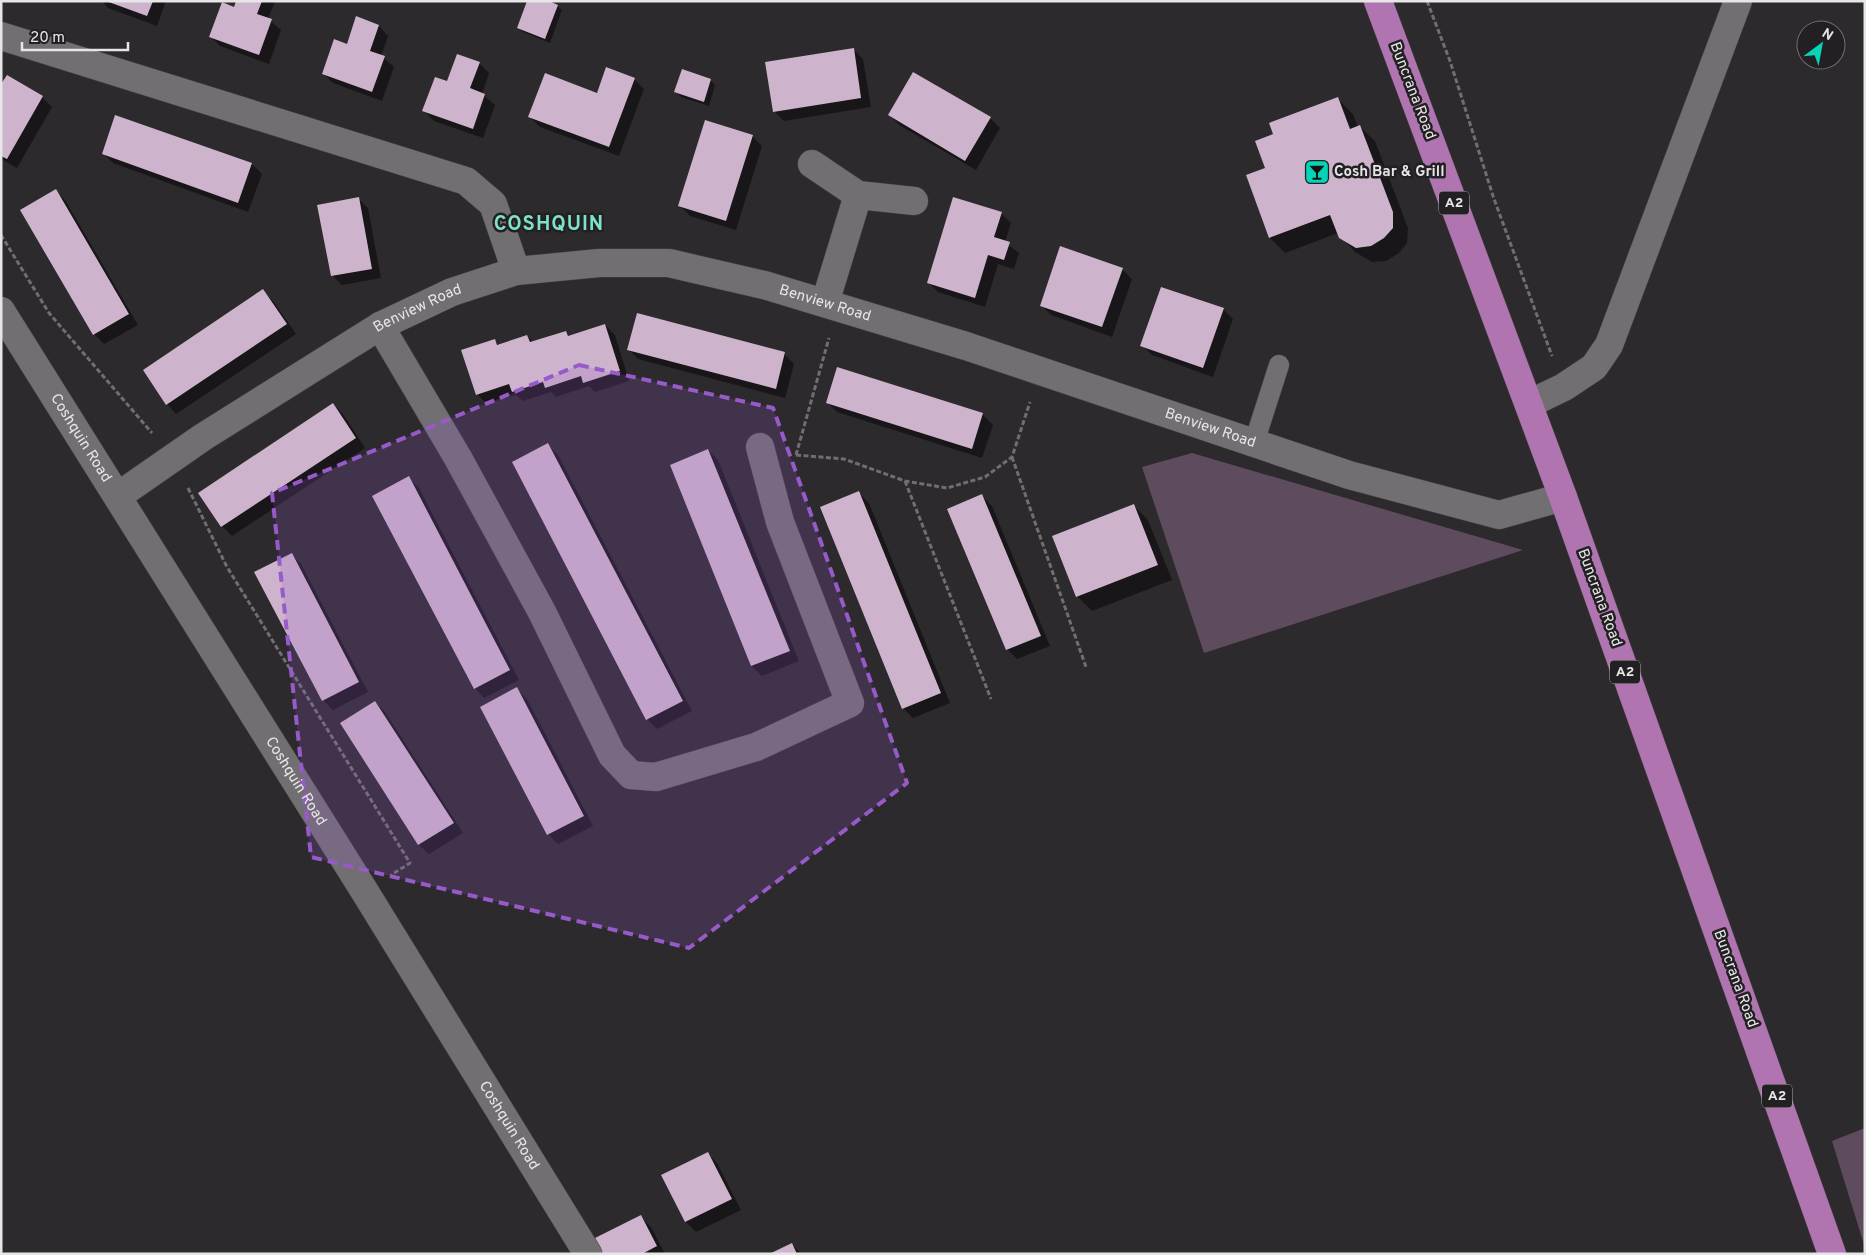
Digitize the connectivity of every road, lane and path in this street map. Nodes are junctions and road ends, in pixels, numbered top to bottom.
1 (1378, 1) edge
2 (1427, 1) edge
3 (1738, 1) edge
4 (1, 36) edge
5 (812, 164) dead end
6 (858, 195) junction
7 (914, 201) dead end
8 (1, 235) edge
9 (516, 270) junction
10 (831, 305) junction
11 (1, 312) edge
12 (380, 326) junction
13 (1278, 365) dead end
14 (1040, 370) junction
15 (1564, 387) junction
16 (1529, 404) junction
17 (1254, 442) junction
18 (760, 447) joint
19 (796, 455) junction
20 (173, 457) junction
21 (1012, 457) junction
22 (905, 481) junction
23 (118, 496) junction
24 (1563, 497) junction
25 (1086, 667) dead end
26 (991, 699) dead end
27 (365, 892) junction
28 (588, 1254) edge
29 (1832, 1254) edge

1 - 16 highway, Buncrana Road / A2
2 - 15 path
3 - 15 street
4 - 9 street
5 - 6 street
6 - 7 street
6 - 10 street
8 - 20 path
9 - 10 street, Benview Road
9 - 12 street, Benview Road
10 - 14 street, Benview Road
10 - 19 path
11 - 23 street, Coshquin Road
12 - 18 street
12 - 20 street, Benview Road
13 - 17 lane
14 - 17 street, Benview Road
14 - 21 path
15 - 16 street
16 - 24 highway, Buncrana Road / A2
17 - 24 street, Benview Road
18 - 19 path
19 - 22 path
20 - 23 street, Benview Road
20 - 27 path
21 - 22 path
21 - 25 path
22 - 26 path
23 - 27 street, Coshquin Road
24 - 29 highway, Buncrana Road / A2
27 - 28 street, Coshquin Road

